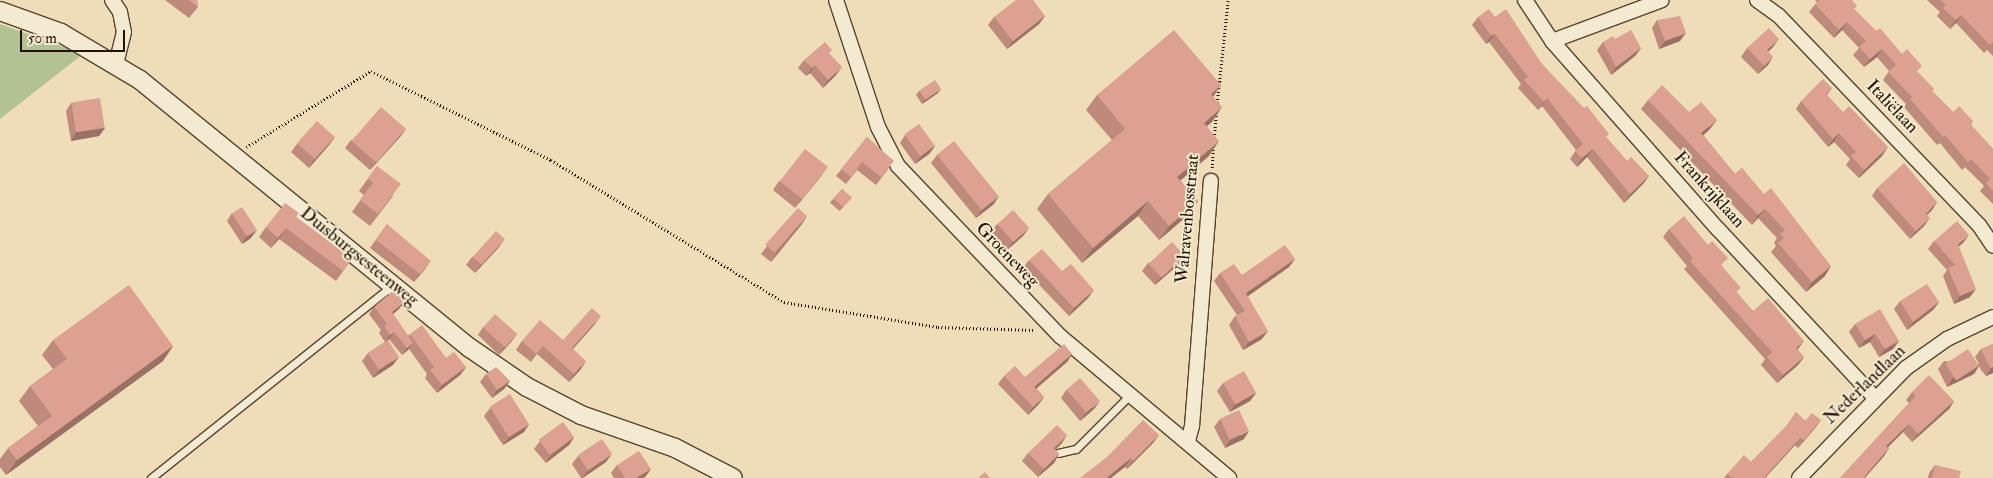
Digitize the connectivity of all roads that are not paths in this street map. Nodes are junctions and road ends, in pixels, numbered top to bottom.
1 (112, 0) edge
2 (836, 0) edge
3 (1525, 0) edge
4 (1662, 0) edge
5 (1758, 0) edge
6 (0, 11) edge
7 (1552, 41) junction
8 (116, 62) junction
9 (1211, 181) road end
10 (1993, 246) edge
11 (394, 286) junction
12 (1993, 317) edge
13 (1132, 394) junction
14 (1874, 397) junction
15 (1188, 441) junction
16 (1058, 453) edge
17 (151, 478) edge
18 (734, 478) edge
19 (1230, 478) edge
20 (1799, 478) edge

1 - 8 street
2 - 13 street, Groeneweg
3 - 7 street, Frankrijklaan
4 - 7 street
5 - 10 street, Italiëlaan
6 - 8 street, Duisburgsesteenweg
7 - 14 street, Frankrijklaan
8 - 11 street, Duisburgsesteenweg
9 - 15 street, Walravenbosstraat
11 - 17 lane
11 - 18 street, Duisburgsesteenweg
12 - 14 street, Nederlandlaan
13 - 15 street, Groeneweg
13 - 16 lane
14 - 20 street, Nederlandlaan
15 - 19 street, Groeneweg

